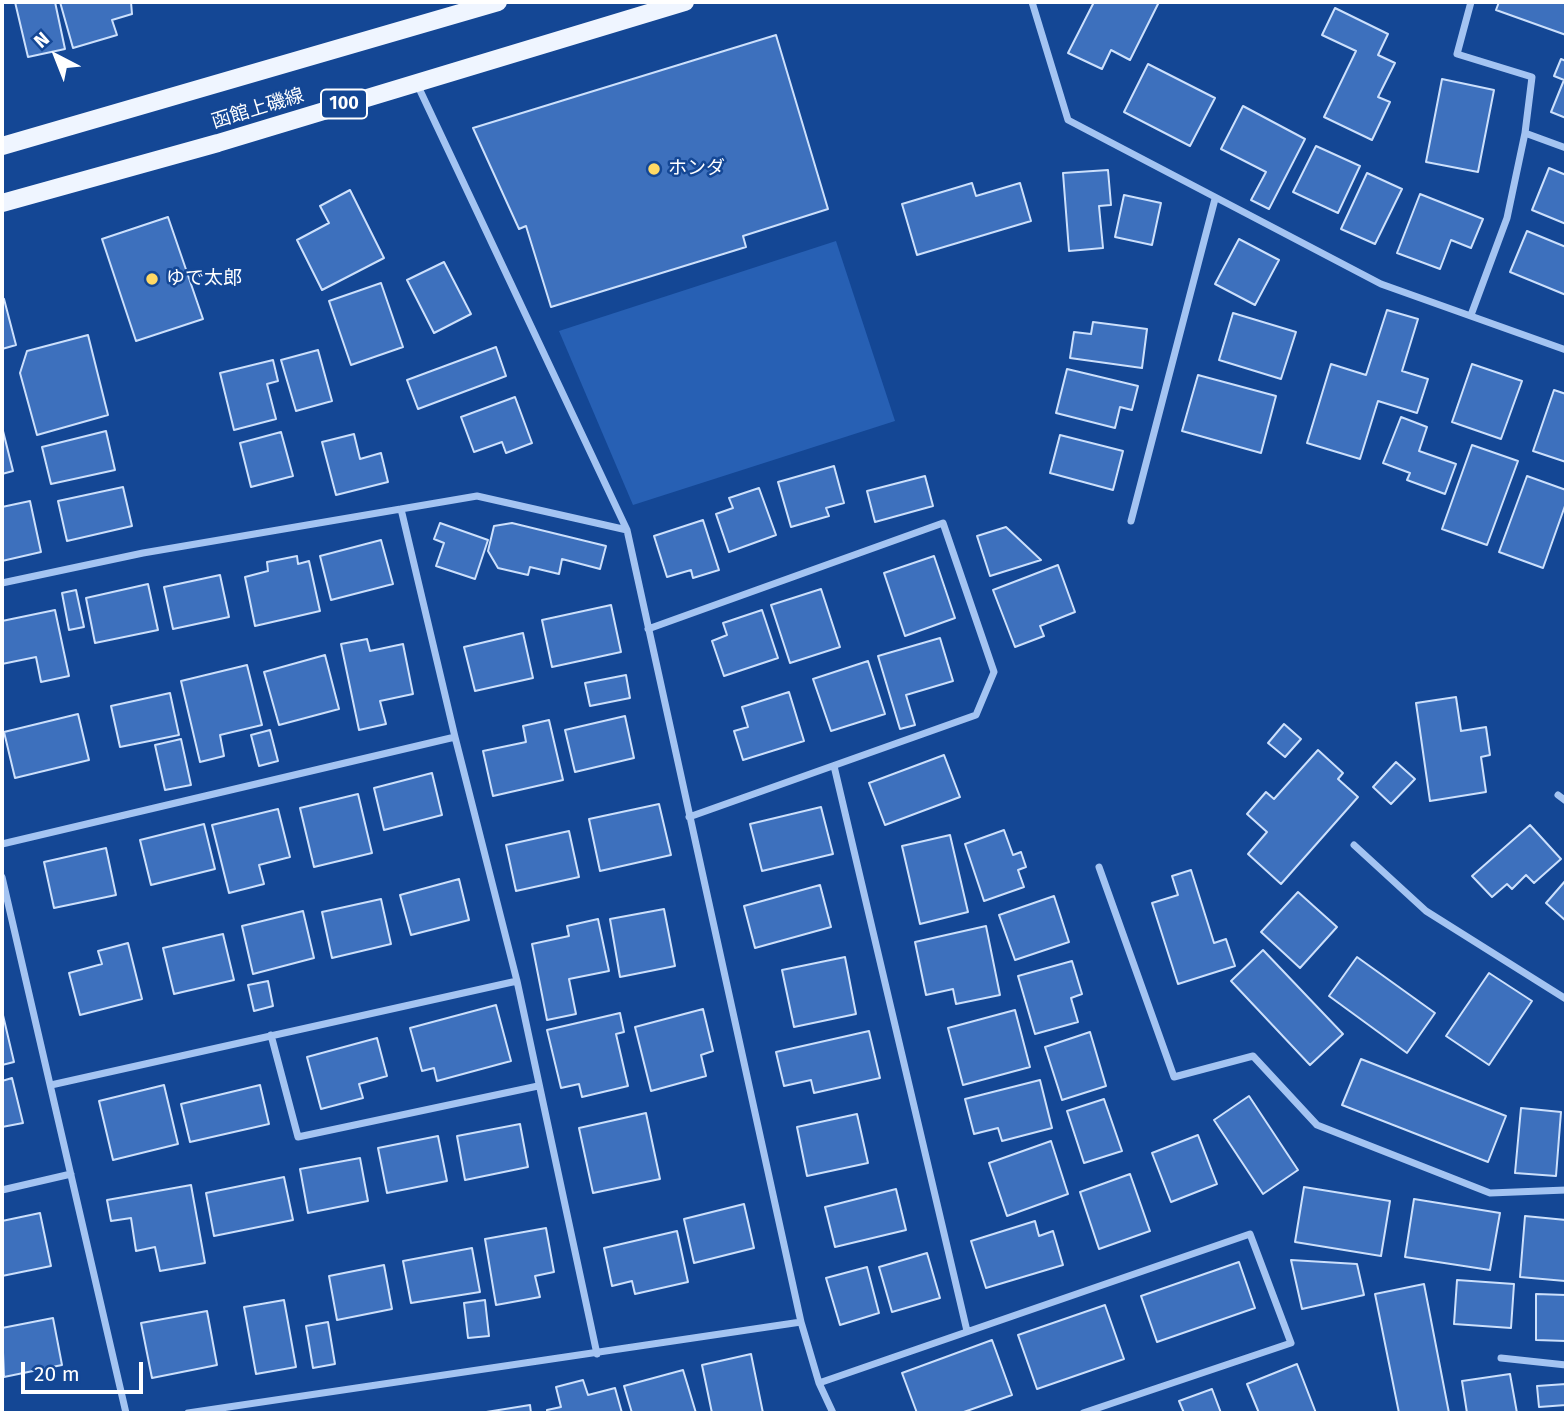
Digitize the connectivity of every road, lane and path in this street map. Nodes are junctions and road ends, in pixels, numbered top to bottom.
1 (498, 2) edge
2 (685, 2) edge
3 (1032, 2) edge
4 (1471, 2) edge
5 (416, 82) junction
6 (1525, 133) junction
7 (2, 146) edge
8 (1566, 148) edge
9 (1215, 199) junction
10 (2, 203) edge
11 (1471, 315) junction
12 (1566, 349) edge
13 (401, 509) junction
14 (1131, 521) dead end
15 (627, 530) junction
16 (2, 583) edge
17 (648, 629) junction
18 (455, 737) junction
19 (834, 766) junction
20 (1558, 794) dead end
21 (1566, 802) edge
22 (689, 817) junction
23 (2, 844) edge
24 (1354, 845) dead end
25 (1099, 867) dead end
26 (2, 877) edge
27 (517, 981) junction
28 (1566, 999) edge
29 (271, 1035) junction
30 (51, 1085) junction
31 (538, 1086) junction
32 (71, 1174) junction
33 (2, 1190) edge
34 (1566, 1190) edge
35 (801, 1322) junction
36 (967, 1331) junction
37 (597, 1354) junction
38 (1501, 1358) dead end
39 (1566, 1364) edge
40 (819, 1383) junction
41 (126, 1413) edge
42 (188, 1413) edge
43 (833, 1413) edge
44 (1083, 1413) edge

1 - 7 main road, 函館上磯線
2 - 5 main road, 函館上磯線 / 100
3 - 9 street
4 - 6 street
5 - 10 main road, 函館上磯線 / 100
5 - 15 street
6 - 8 street
6 - 11 street
9 - 11 street
9 - 14 street
11 - 12 street
13 - 15 street
13 - 16 street
13 - 18 street
15 - 17 street
17 - 19 street
17 - 22 street
18 - 23 street
18 - 27 street
19 - 22 street
19 - 36 street
20 - 21 street
22 - 35 street
24 - 28 street
25 - 34 street
26 - 30 street
27 - 29 street
27 - 31 street
29 - 30 street
29 - 31 street
30 - 32 street
31 - 37 street
32 - 33 street
32 - 41 street
35 - 37 street
35 - 40 street
36 - 40 street
36 - 44 street
37 - 42 street
38 - 39 street
40 - 43 street

